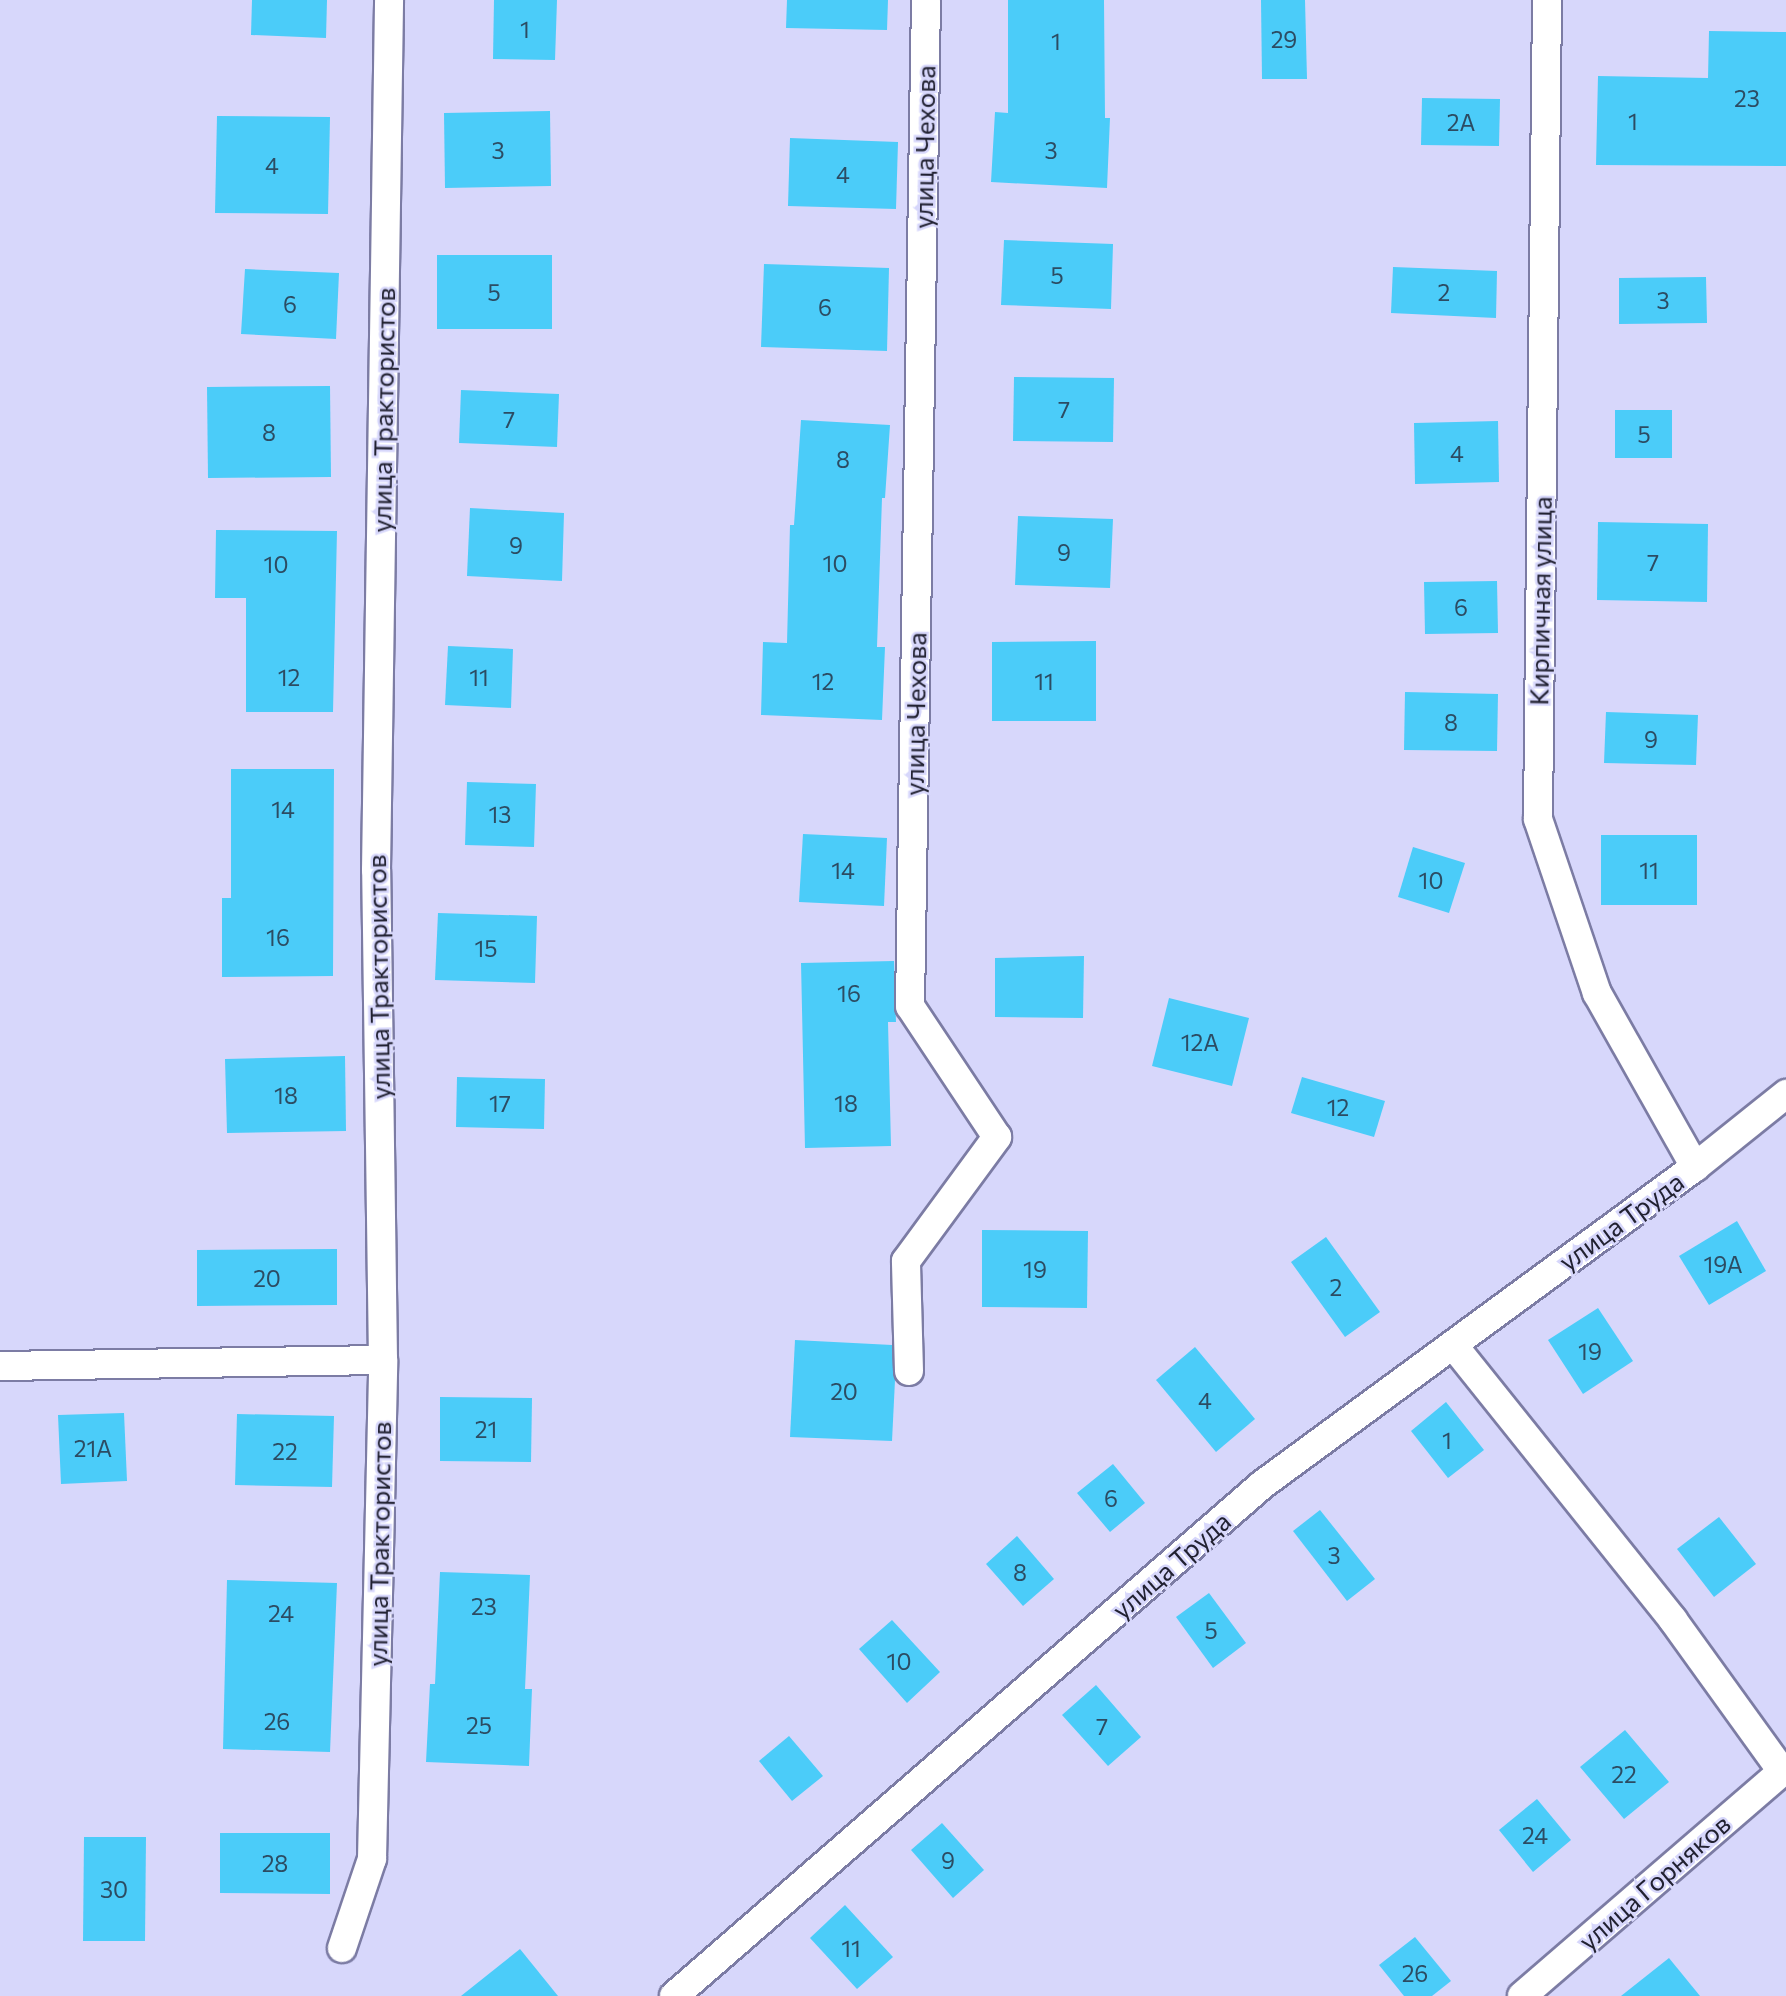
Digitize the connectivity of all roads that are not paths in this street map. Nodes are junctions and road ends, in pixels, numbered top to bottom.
1 (389, 0) edge
2 (926, 0) edge
3 (1547, 0) edge
4 (1786, 1094) edge
5 (1695, 1167) junction
6 (1453, 1345) junction
7 (383, 1360) junction
8 (0, 1366) edge
9 (909, 1371) dead end
10 (1784, 1770) edge
11 (342, 1948) dead end
12 (674, 1996) edge
13 (1522, 1996) edge

1 - 7 street, улица Трактористов
2 - 9 street, улица Чехова
3 - 5 street, Кирпичная улица
4 - 5 street, улица Труда
5 - 6 street, улица Труда
6 - 10 street
6 - 12 street, улица Труда
7 - 8 street
7 - 11 street, улица Трактористов
10 - 13 street, улица Горняков

